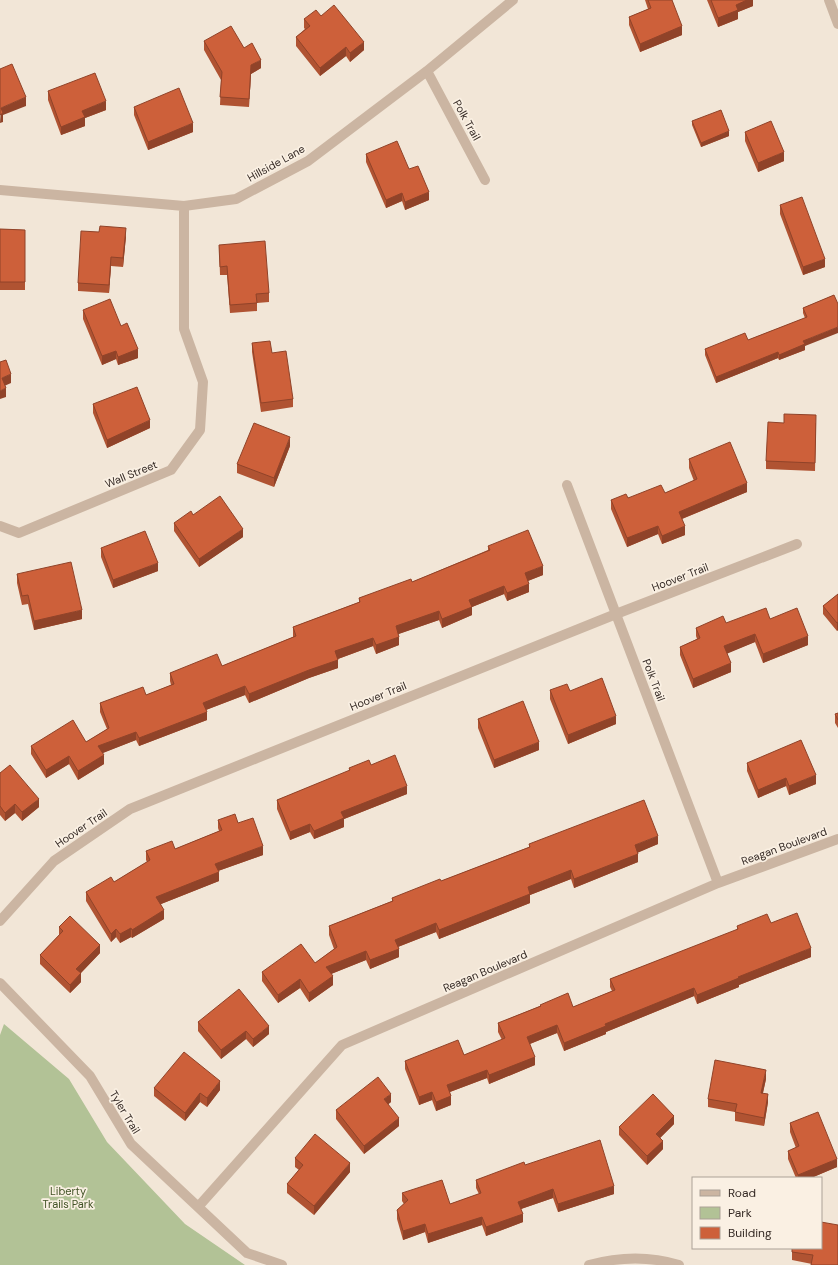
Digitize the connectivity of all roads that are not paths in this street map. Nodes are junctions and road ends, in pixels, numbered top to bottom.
1 (513, 0) edge
2 (828, 0) edge
3 (838, 24) edge
4 (427, 72) junction
5 (485, 180) dead end
6 (0, 190) edge
7 (184, 206) junction
8 (567, 485) dead end
9 (0, 526) edge
10 (797, 544) dead end
11 (616, 614) junction
12 (838, 840) edge
13 (718, 883) junction
14 (0, 921) edge
15 (0, 983) edge
16 (198, 1207) junction
17 (282, 1265) edge
18 (589, 1265) edge
19 (679, 1265) edge

1 - 4 street, Hillside Lane
2 - 3 street
4 - 5 street, Polk Trail
4 - 7 street, Hillside Lane
6 - 7 street, Hillside Lane
7 - 9 street, Wall Street
8 - 11 street, Polk Trail
10 - 11 street, Hoover Trail
11 - 13 street, Polk Trail
11 - 14 street, Hoover Trail
12 - 13 street, Reagan Boulevard
13 - 16 street, Reagan Boulevard
15 - 16 street, Tyler Trail
16 - 17 street, Tyler Trail
18 - 19 street

